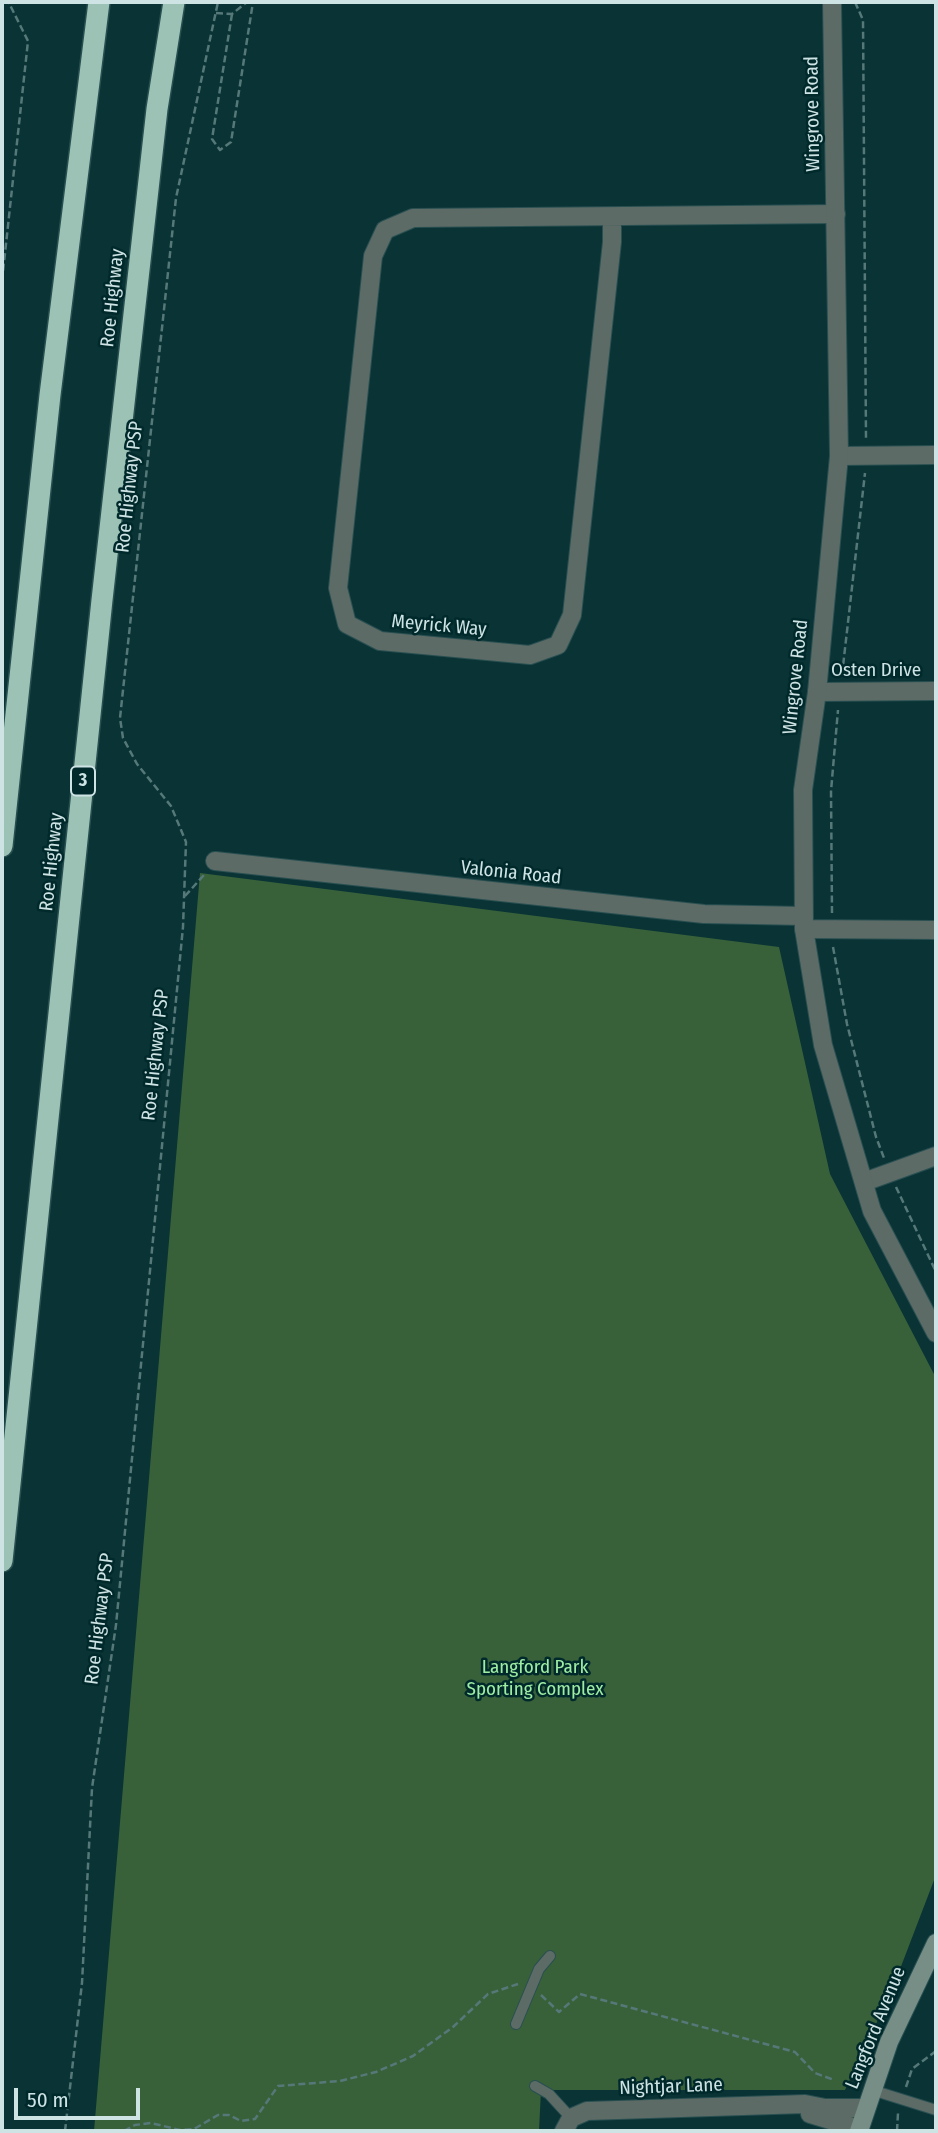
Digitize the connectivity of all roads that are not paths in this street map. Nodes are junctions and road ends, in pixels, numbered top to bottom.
1 (99, 2) edge
2 (174, 2) edge
3 (832, 2) edge
4 (836, 214) junction
5 (612, 217) junction
6 (936, 455) edge
7 (839, 456) junction
8 (936, 691) edge
9 (817, 692) junction
10 (2, 846) edge
11 (215, 861) road end
12 (803, 922) junction
13 (936, 930) edge
14 (936, 1156) edge
15 (863, 1182) junction
16 (936, 1333) edge
17 (2, 1562) edge
18 (936, 1943) edge
19 (550, 1956) dead end
20 (516, 2024) dead end
21 (535, 2085) dead end
22 (872, 2090) junction
23 (788, 2105) junction
24 (866, 2108) junction
25 (936, 2110) edge
26 (568, 2125) edge
27 (860, 2130) edge

1 - 10 highway
2 - 17 highway, Roe Highway / 3
3 - 4 street, Wingrove Road
4 - 5 street, Meyrick Way
4 - 7 street, Wingrove Road
5 - 5 street, Meyrick Way
6 - 7 street
7 - 9 street, Wingrove Road
8 - 9 street, Osten Drive
9 - 12 street, Wingrove Road
11 - 12 street, Valonia Road
12 - 13 street, Valonia Road
12 - 15 street, Wingrove Road
14 - 15 street
15 - 16 street, Wingrove Road
18 - 22 main road, Langford Avenue
19 - 20 lane
21 - 26 lane
22 - 24 main road, Langford Avenue
22 - 25 lane
23 - 24 street, Nightjar Lane
23 - 26 street, Nightjar Lane
23 - 27 street, Nightjar Lane
24 - 27 main road, Langford Avenue

